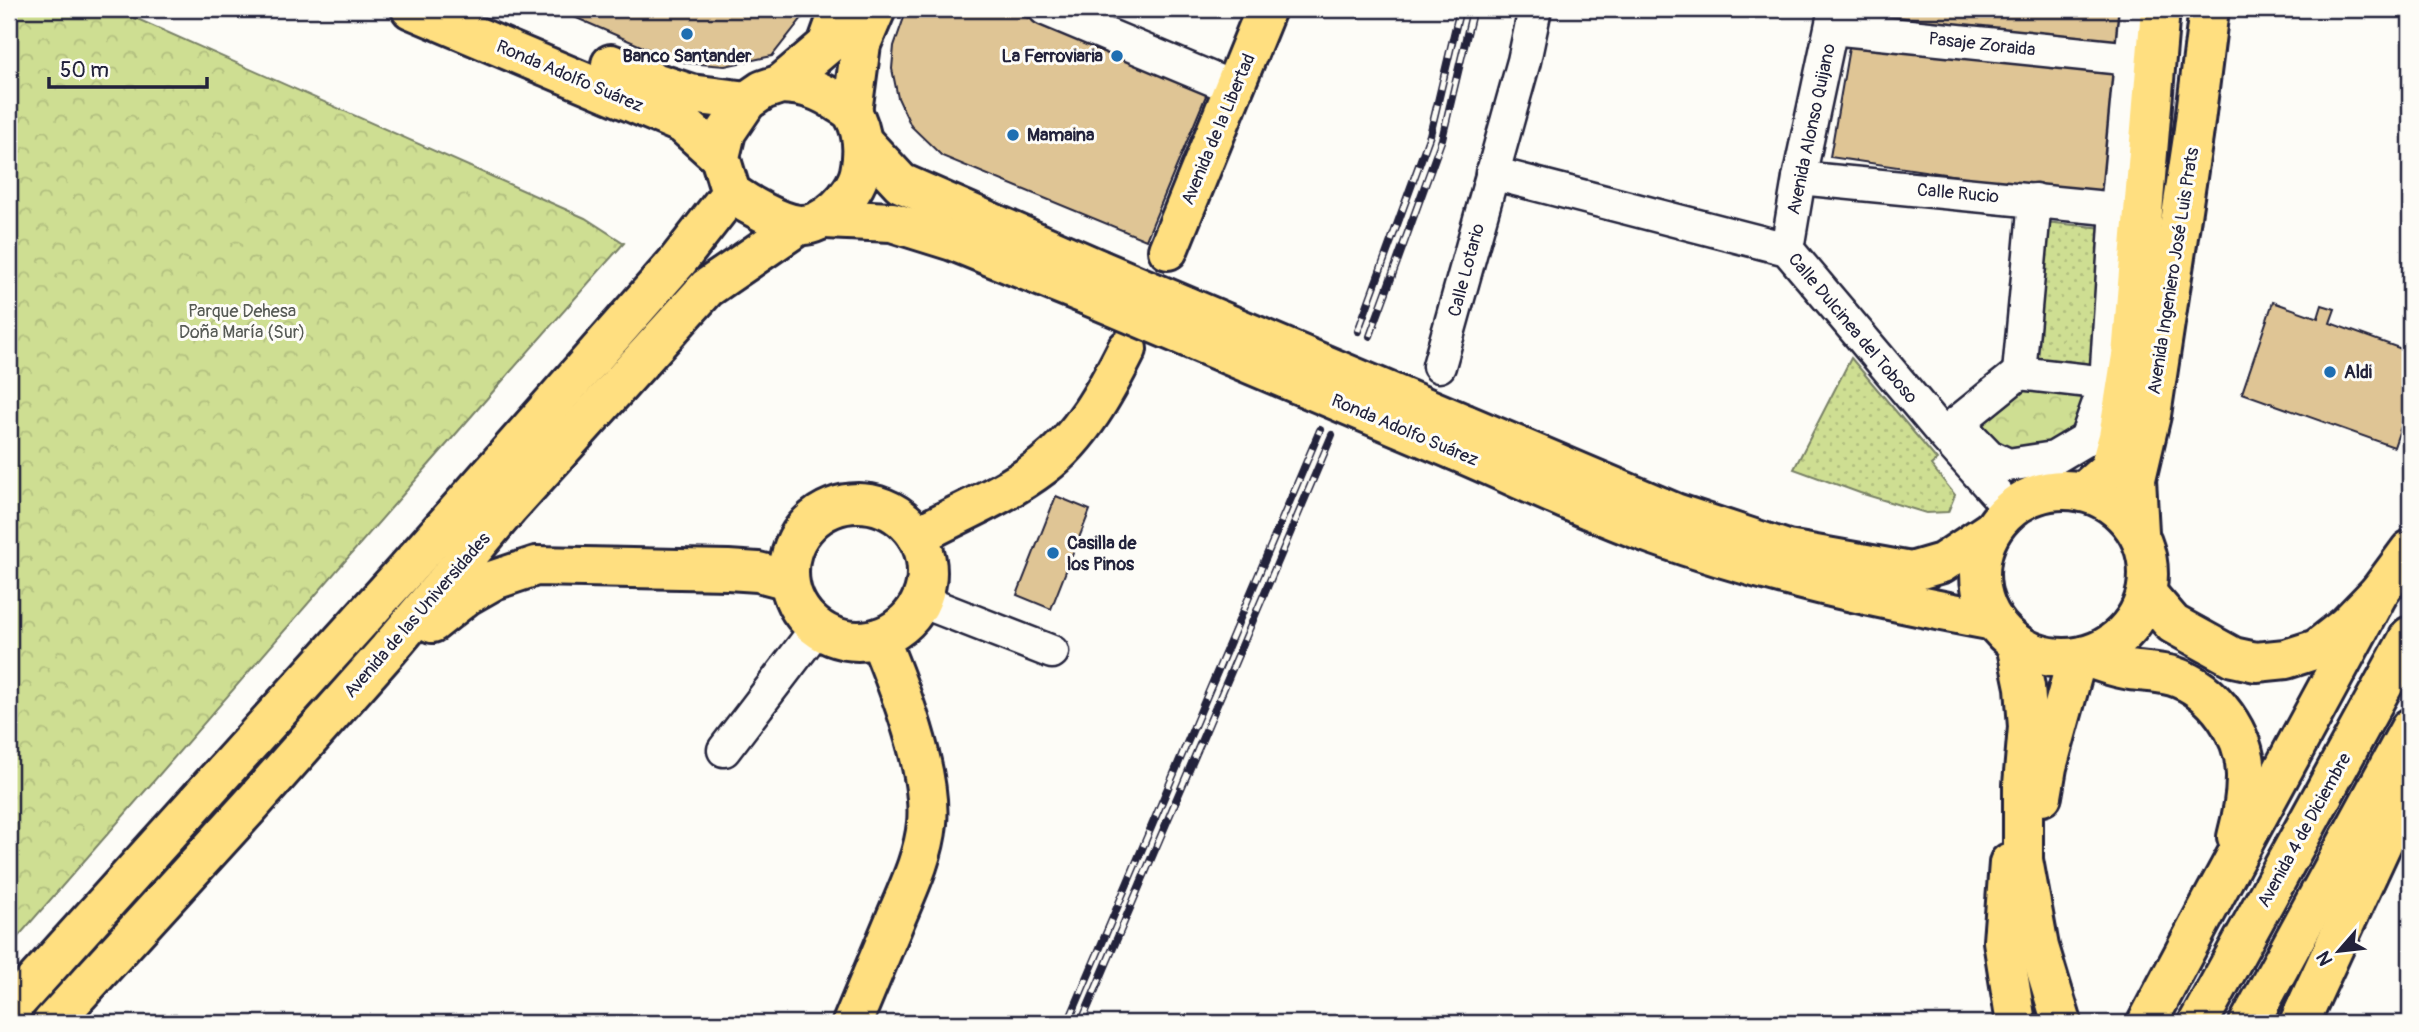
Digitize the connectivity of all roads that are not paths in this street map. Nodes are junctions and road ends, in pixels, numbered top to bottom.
1 (411, 9) edge
2 (479, 9) edge
3 (841, 9) edge
4 (876, 9) edge
5 (1045, 9) edge
6 (1266, 9) edge
7 (1535, 9) edge
8 (2136, 9) edge
9 (2160, 9) edge
10 (2209, 9) edge
11 (1834, 19) edge
12 (2132, 59) junction
13 (781, 83) junction
14 (1234, 88) junction
15 (747, 101) junction
16 (857, 127) junction
17 (720, 157) junction
18 (1492, 173) junction
19 (1799, 178) junction
20 (731, 193) junction
21 (2035, 200) junction
22 (2117, 209) junction
23 (812, 222) junction
24 (1787, 249) junction
25 (1168, 250) dead end
26 (1092, 282) junction
27 (1127, 349) dead end
28 (1439, 366) dead end
29 (2019, 373) junction
30 (2106, 383) junction
31 (1459, 437) junction
32 (2083, 492) junction
33 (2000, 520) junction
34 (2410, 529) edge
35 (2139, 533) junction
36 (917, 536) junction
37 (2410, 551) edge
38 (789, 580) junction
39 (2379, 592) junction
40 (2147, 594) junction
41 (921, 601) junction
42 (817, 628) junction
43 (2005, 632) junction
44 (2410, 636) edge
45 (878, 638) junction
46 (388, 650) junction
47 (1052, 652) dead end
48 (2080, 657) junction
49 (2410, 728) edge
50 (724, 750) dead end
51 (2410, 783) edge
52 (2023, 785) junction
53 (2228, 868) junction
54 (2030, 903) junction
55 (2057, 1008) edge
56 (9, 1010) edge
57 (52, 1023) edge
58 (852, 1023) edge
59 (2016, 1023) edge
60 (2147, 1023) edge
61 (2198, 1023) edge
62 (2249, 1023) edge
63 (2299, 1023) edge

1 - 17 main road, Ronda Adolfo Suárez
2 - 15 main road, Ronda Adolfo Suárez
3 - 13 main road
4 - 16 main road
5 - 14 street
6 - 14 main road, Avenida de la Libertad
7 - 18 street, Calle Lotario
8 - 12 street
9 - 32 main road, Avenida Ingeniero José Luis Prats
10 - 35 main road, Avenida Ingeniero José Luis Prats
11 - 12 street, Pasaje Zoraida
11 - 19 street, Avenida Alonso Quijano
12 - 22 street
13 - 15 main road
13 - 16 main road
14 - 25 main road, Avenida de la Libertad
15 - 17 main road
16 - 23 main road
16 - 26 main road, Ronda Adolfo Suárez
17 - 20 main road
18 - 24 street, Calle Dulcinea del Toboso
18 - 28 street, Calle Lotario
19 - 21 street, Calle Rucio
19 - 24 street, Avenida Alonso Quijano
20 - 23 main road
20 - 56 main road
21 - 22 street, Calle Rucio
21 - 29 street
22 - 30 street
23 - 26 main road, Ronda Adolfo Suárez
23 - 46 main road, Avenida de las Universidades
24 - 33 street, Calle Dulcinea del Toboso
26 - 31 main road, Ronda Adolfo Suárez, bridge
27 - 36 main road
29 - 30 street
29 - 30 street
31 - 33 main road, Ronda Adolfo Suárez
31 - 43 main road, Ronda Adolfo Suárez
32 - 33 main road
32 - 35 main road
33 - 43 main road
34 - 39 street
35 - 40 main road
36 - 38 main road
36 - 41 main road
37 - 39 main road
38 - 42 main road
38 - 46 main road
39 - 40 main road
39 - 53 main road
40 - 48 main road
41 - 45 main road
41 - 47 street
42 - 45 main road
42 - 50 street
43 - 48 main road
43 - 52 main road
44 - 61 main road, Avenida 4 de Diciembre
45 - 58 main road
46 - 57 main road, Avenida de las Universidades
48 - 53 main road
48 - 54 main road
49 - 62 main road
51 - 63 main road
52 - 54 main road
52 - 59 main road
53 - 60 main road
54 - 55 main road

